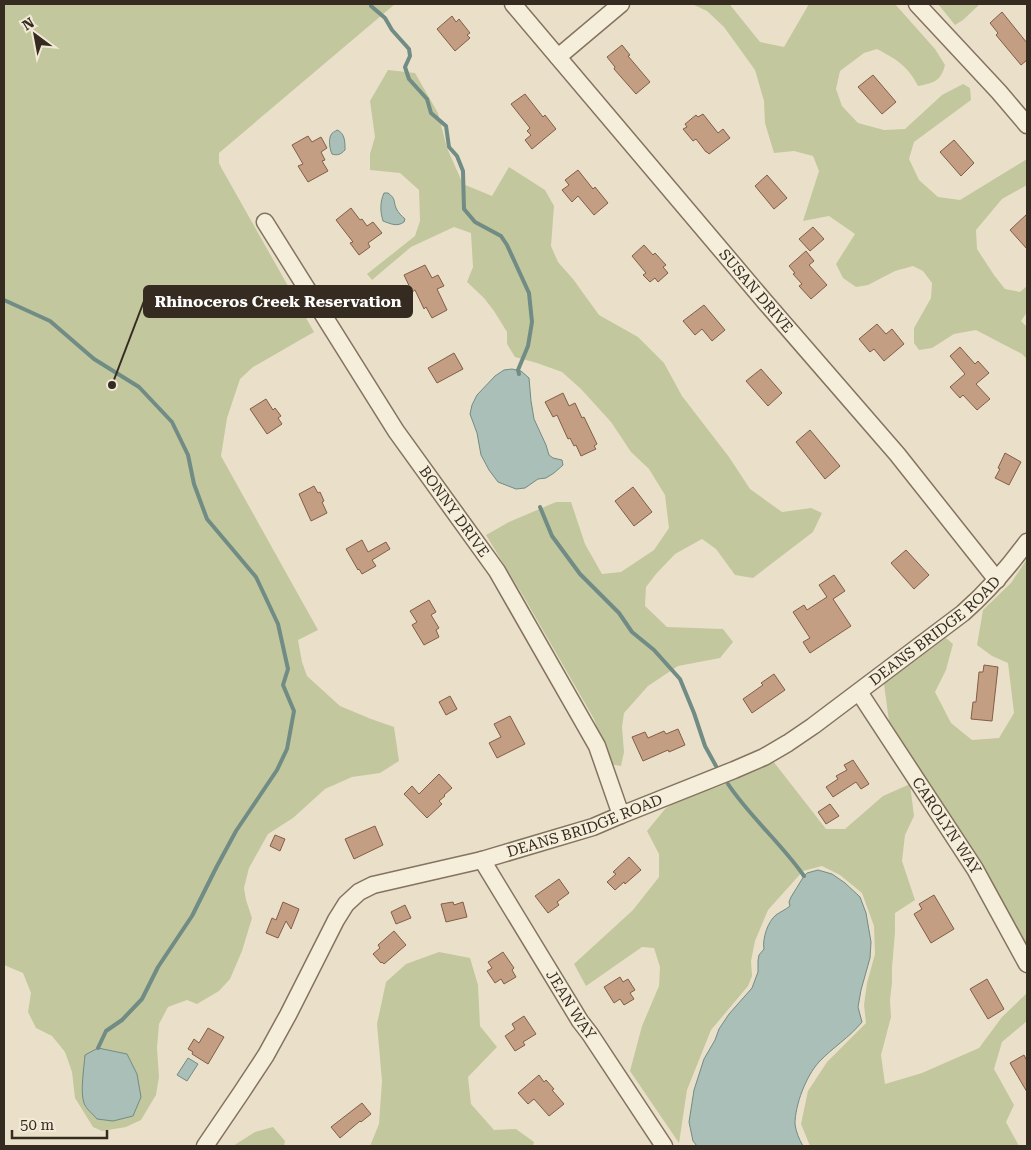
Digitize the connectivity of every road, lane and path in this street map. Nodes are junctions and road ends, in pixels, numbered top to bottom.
1 (512, 4) edge
2 (621, 4) edge
3 (917, 4) edge
4 (558, 57) junction
5 (1027, 125) edge
6 (266, 222) dead end
7 (1027, 542) edge
8 (997, 580) junction
9 (859, 692) junction
10 (621, 815) junction
11 (482, 860) junction
12 (1027, 964) edge
13 (205, 1146) edge
14 (664, 1146) edge

1 - 4 street, SUSAN DRIVE
2 - 4 street
3 - 5 street
4 - 8 street, SUSAN DRIVE
6 - 10 street, BONNY DRIVE
7 - 8 street, DEANS BRIDGE ROAD
8 - 9 street, DEANS BRIDGE ROAD
9 - 10 street, DEANS BRIDGE ROAD
9 - 12 street, CAROLYN WAY
10 - 11 street, DEANS BRIDGE ROAD
11 - 13 street, DEANS BRIDGE ROAD
11 - 14 street, JEAN WAY

